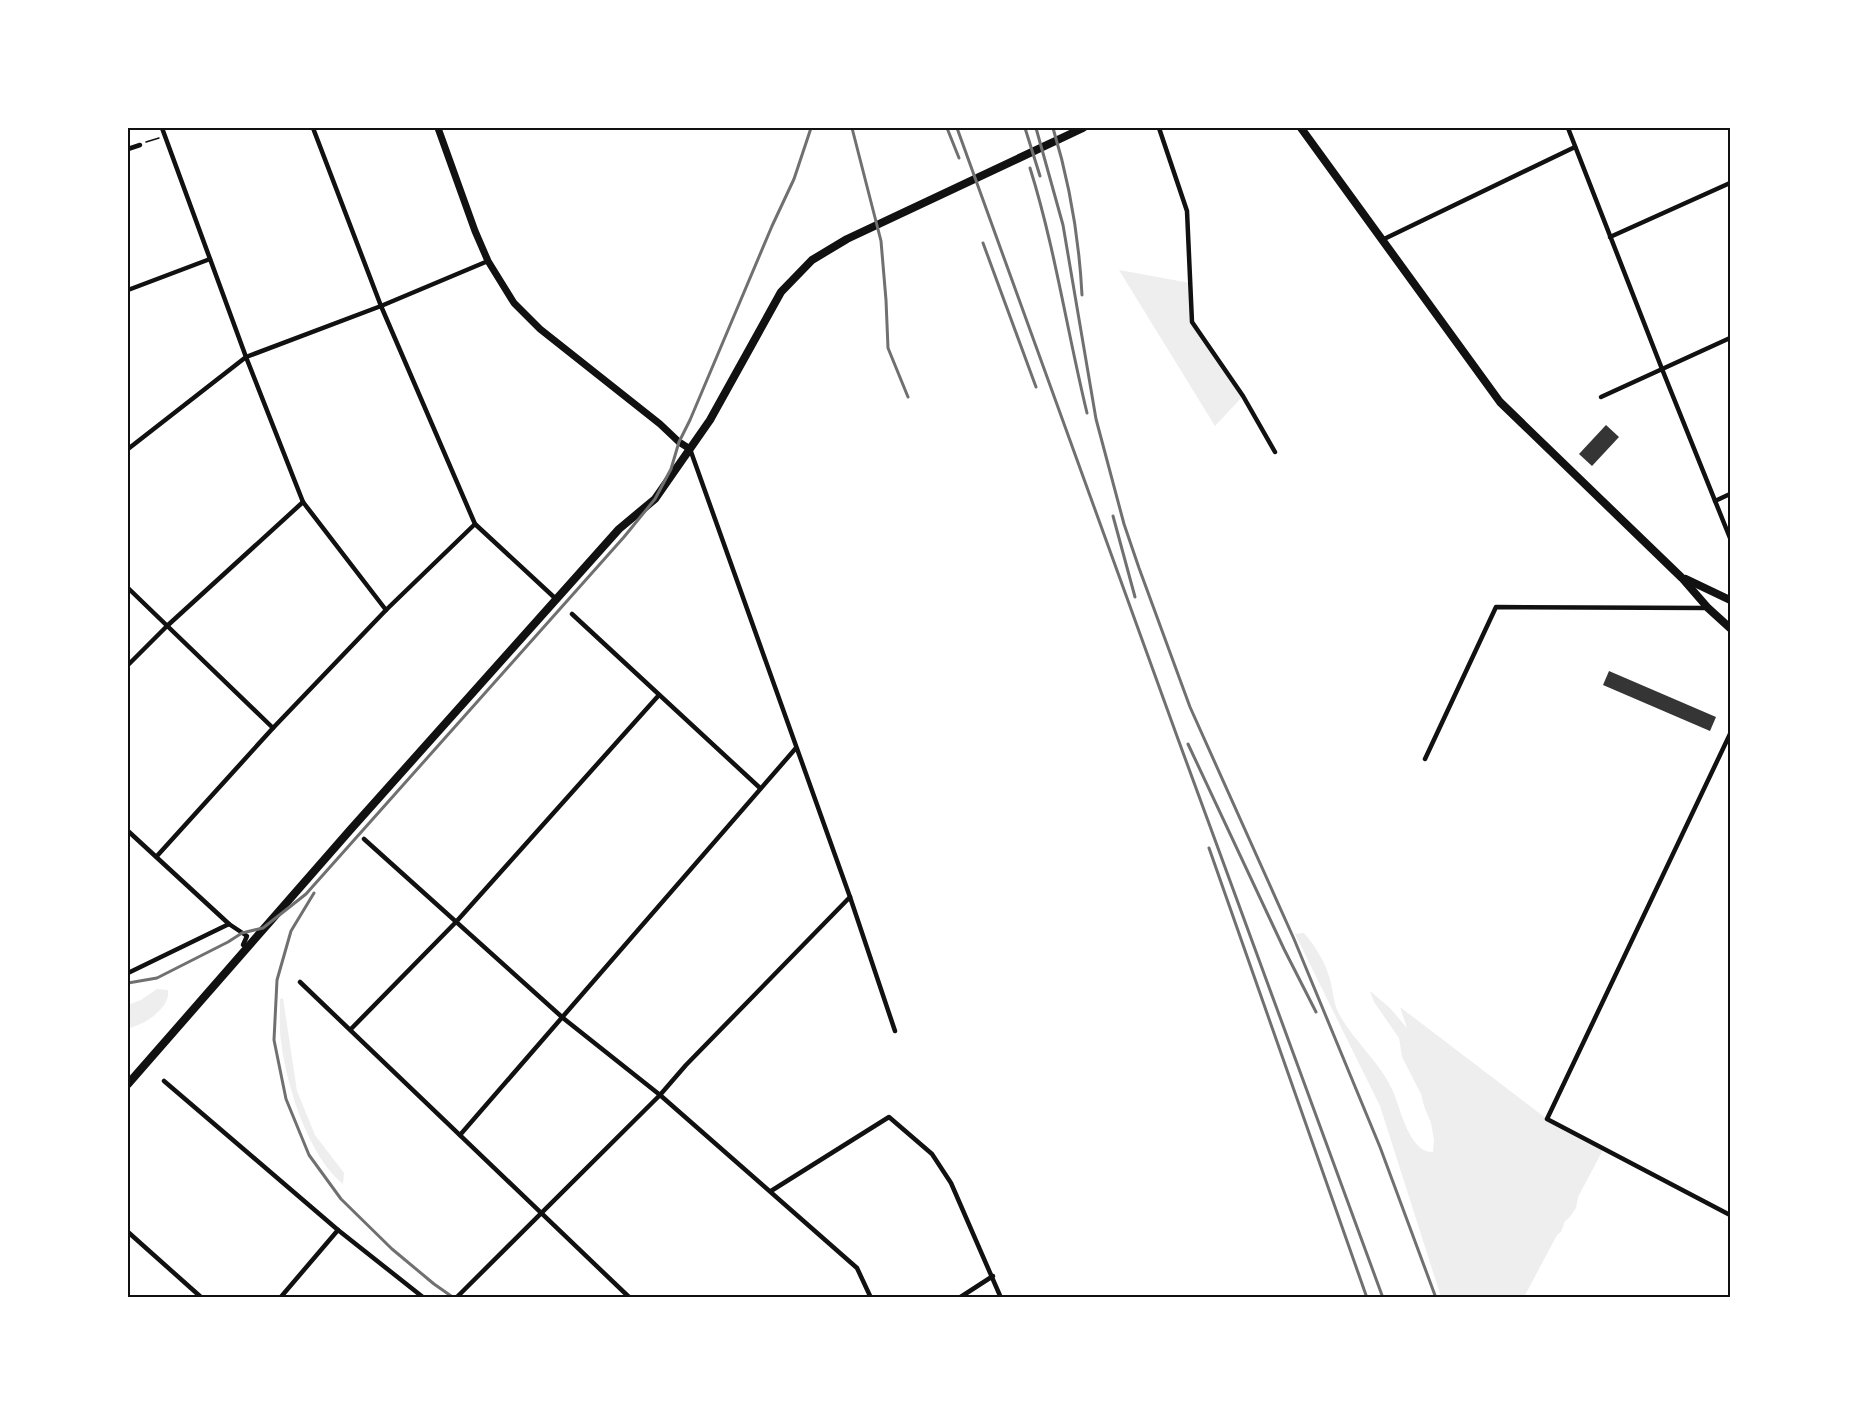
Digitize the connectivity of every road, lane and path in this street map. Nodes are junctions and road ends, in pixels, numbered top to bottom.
1 (162, 128) edge
2 (313, 128) edge
3 (438, 128) edge
4 (1083, 128) edge
5 (1159, 128) edge
6 (1301, 128) edge
7 (1568, 128) edge
8 (165, 136) junction
9 (140, 145) joint
10 (1575, 147) junction
11 (128, 149) edge
12 (1731, 183) edge
13 (1610, 237) junction
14 (1382, 240) junction
15 (210, 260) junction
16 (488, 261) junction
17 (128, 290) edge
18 (381, 306) junction
19 (1731, 338) edge
20 (246, 357) junction
21 (1662, 369) junction
22 (1602, 397) dead end
23 (128, 449) edge
24 (690, 449) junction
25 (1275, 452) dead end
26 (1731, 494) edge
27 (1715, 501) junction
28 (303, 502) junction
29 (475, 524) junction
30 (1731, 538) edge
31 (1682, 578) junction
32 (128, 588) edge
33 (556, 599) junction
34 (1731, 600) edge
35 (1708, 608) junction
36 (386, 610) junction
37 (572, 614) dead end
38 (167, 626) junction
39 (1731, 628) edge
40 (128, 665) edge
41 (659, 695) junction
42 (273, 728) junction
43 (1731, 734) edge
44 (796, 748) junction
45 (1425, 759) dead end
46 (760, 788) junction
47 (128, 831) edge
48 (364, 839) dead end
49 (157, 856) junction
50 (850, 897) junction
51 (456, 922) junction
52 (229, 924) junction
53 (243, 945) dead end
54 (128, 973) edge
55 (300, 982) dead end
56 (563, 1018) junction
57 (351, 1029) junction
58 (895, 1031) dead end
59 (164, 1081) dead end
60 (128, 1084) edge
61 (660, 1095) junction
62 (460, 1135) junction
63 (771, 1191) junction
64 (541, 1214) junction
65 (1731, 1215) edge
66 (338, 1230) junction
67 (128, 1232) edge
68 (993, 1276) junction
69 (202, 1298) edge
70 (280, 1298) edge
71 (424, 1298) edge
72 (456, 1298) edge
73 (630, 1298) edge
74 (871, 1298) edge
75 (959, 1298) edge
76 (1001, 1298) edge

1 - 8 street
2 - 18 street
3 - 16 main road
4 - 24 main road
5 - 25 street
6 - 14 main road
7 - 10 street
8 - 9 path
8 - 15 street
9 - 11 street
10 - 13 street
10 - 14 street
12 - 13 street
13 - 21 street
14 - 31 main road
15 - 17 street
15 - 20 street
16 - 18 street
16 - 24 main road
18 - 20 street
18 - 29 street
19 - 21 street
20 - 23 street
20 - 28 street
21 - 22 street
21 - 27 street
24 - 33 main road
24 - 44 street
26 - 27 street
27 - 30 street
28 - 36 street
28 - 38 street
29 - 33 street
29 - 36 street
31 - 34 main road
31 - 35 main road
32 - 38 street
33 - 60 main road
35 - 39 main road
35 - 45 street
36 - 42 street
37 - 41 street
38 - 40 street
38 - 42 street
41 - 46 street
41 - 51 street
42 - 49 street
43 - 65 street
44 - 46 street
44 - 50 street
46 - 56 street
47 - 49 street
48 - 51 street
49 - 52 street
50 - 58 street
50 - 61 street
51 - 56 street
51 - 57 street
52 - 53 street
52 - 54 street
55 - 57 street
56 - 61 street
56 - 62 street
57 - 62 street
59 - 66 street
61 - 63 street
61 - 64 street
62 - 64 street
63 - 68 street
63 - 74 street
64 - 72 street
64 - 73 street
66 - 70 street
66 - 71 street
67 - 69 street
68 - 75 street
68 - 76 street

